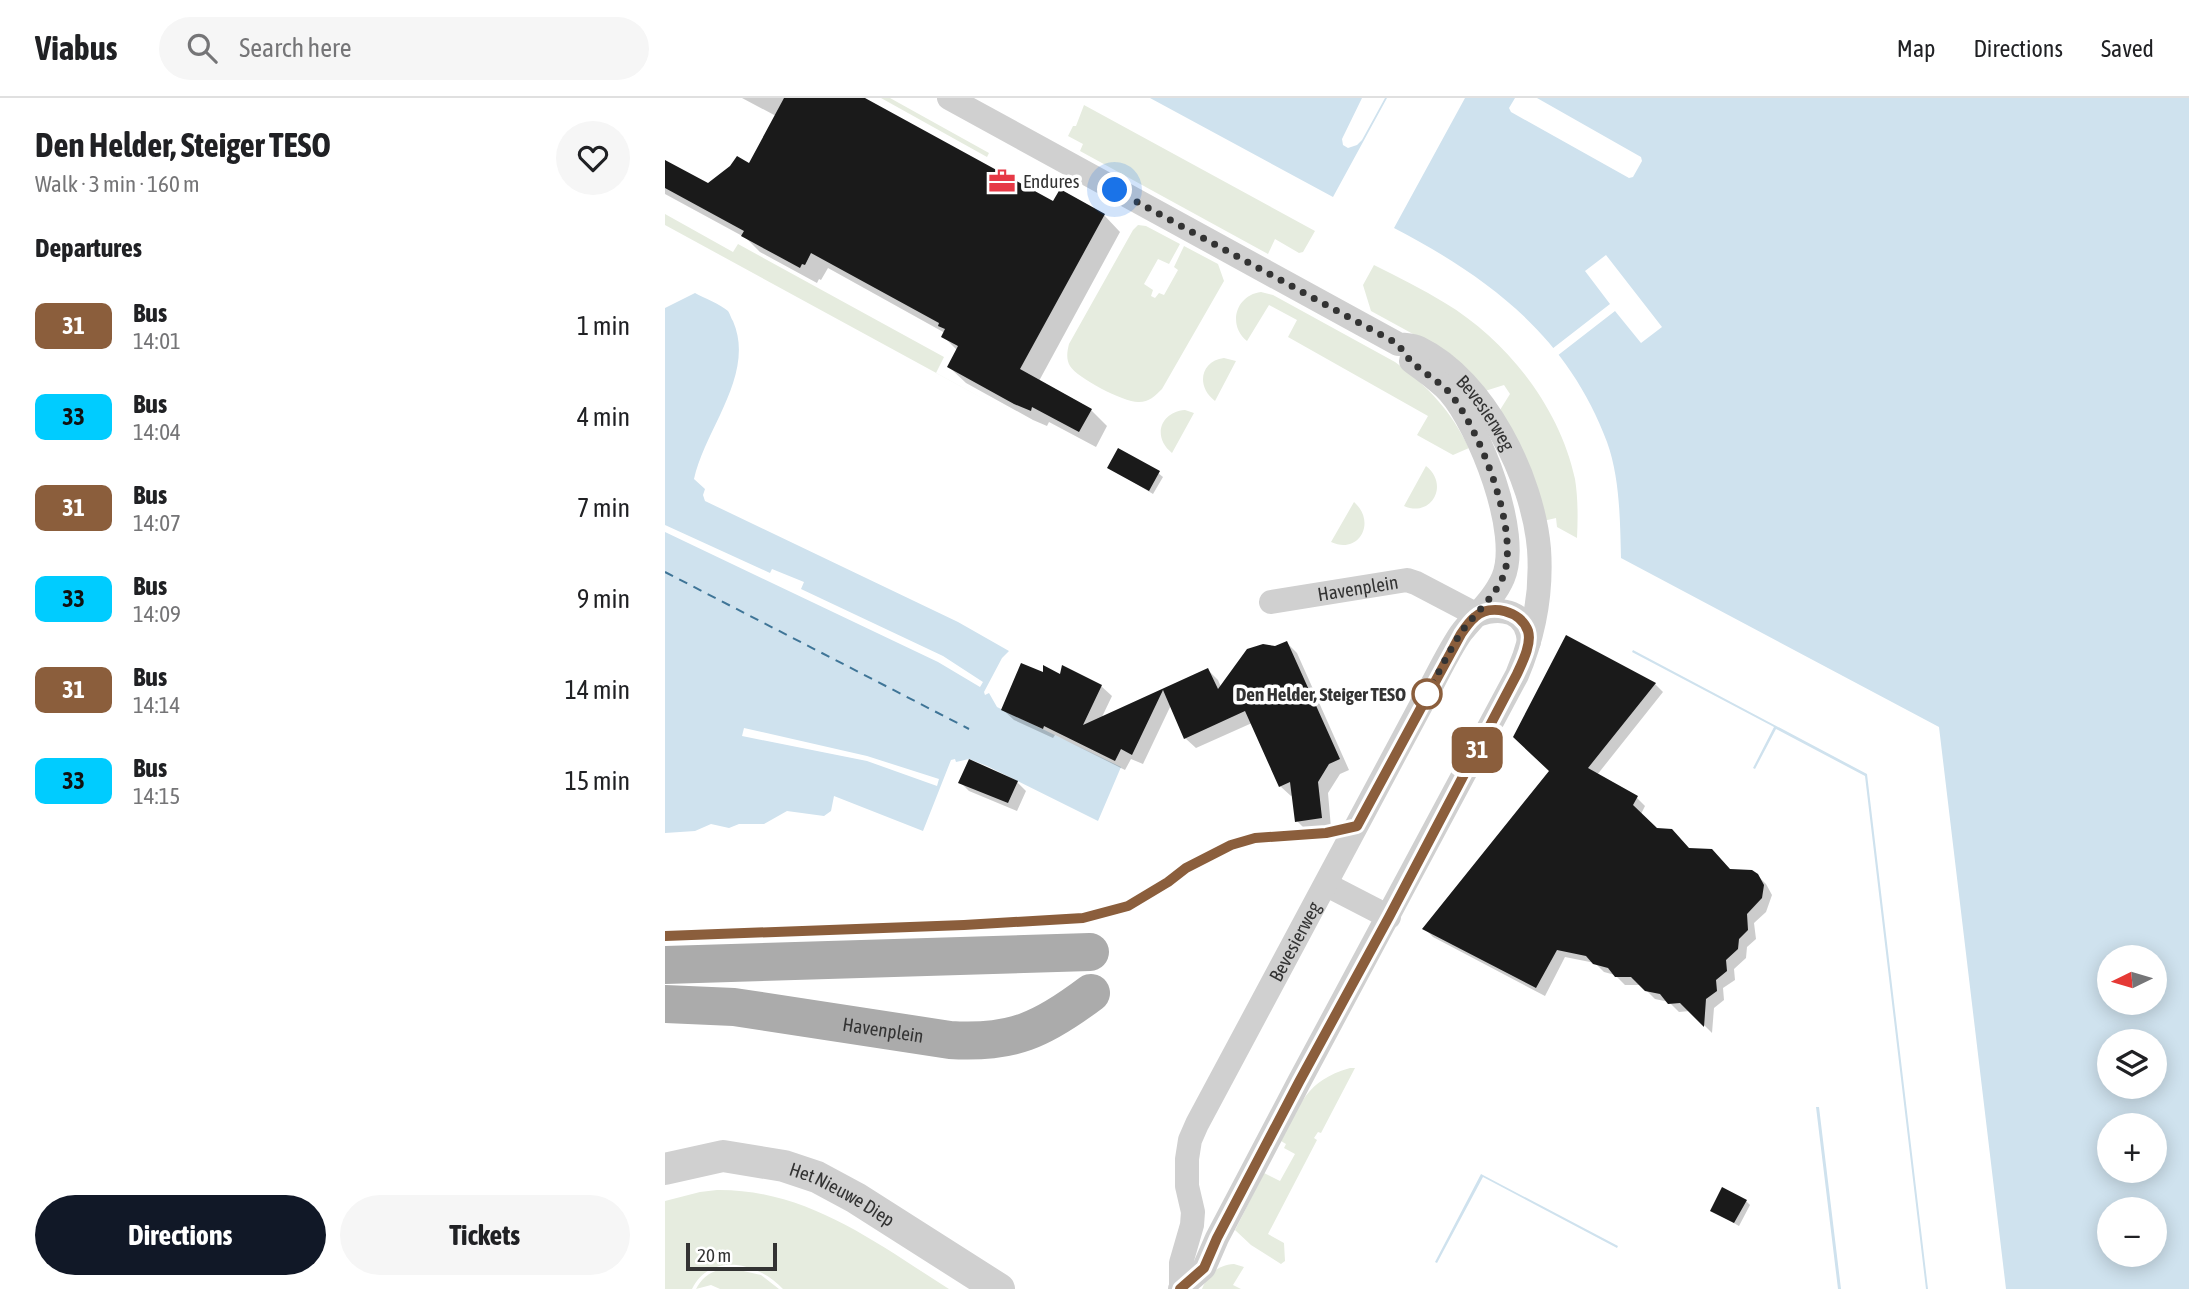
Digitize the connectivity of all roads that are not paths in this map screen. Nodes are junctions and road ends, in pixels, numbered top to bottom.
1 (949, 98) edge
2 (1398, 344) junction
3 (1271, 602) dead end
4 (1477, 615) junction
5 (1528, 642) junction
6 (1327, 885) junction
7 (1389, 917) junction
8 (1090, 952) dead end
9 (665, 965) edge
10 (1091, 992) dead end
11 (665, 1004) edge
12 (665, 1169) edge
13 (1180, 1288) edge
14 (999, 1289) edge

1 - 2 street, Bevesierweg
2 - 4 street, Bevesierweg
2 - 5 street, Bevesierweg
3 - 4 street, Havenplein
4 - 5 street
4 - 6 street, Bevesierweg
5 - 7 street, Bevesierweg
6 - 7 street
6 - 13 street, Bevesierweg
7 - 13 street, Bevesierweg
8 - 9 main road
10 - 11 main road, Havenplein
12 - 14 street, Het Nieuwe Diep

